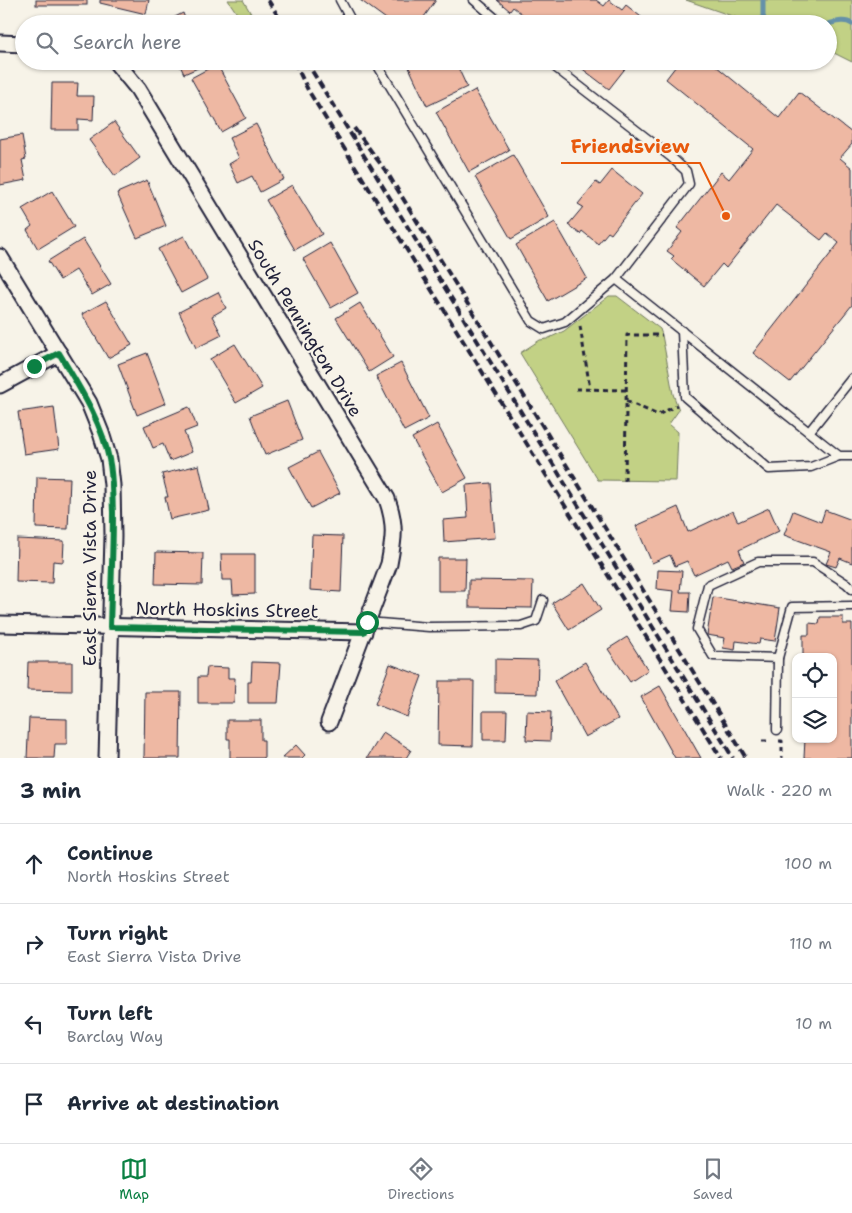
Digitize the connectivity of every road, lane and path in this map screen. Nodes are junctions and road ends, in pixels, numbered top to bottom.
1 (340, 0) edge
2 (474, 0) edge
3 (348, 15) edge
4 (492, 15) edge
5 (0, 43) edge
6 (15, 44) edge
7 (122, 70) edge
8 (380, 70) edge
9 (559, 70) edge
10 (0, 257) edge
11 (616, 279) junction
12 (579, 322) dead end
13 (682, 331) junction
14 (662, 335) dead end
15 (59, 353) junction
16 (852, 378) edge
17 (0, 385) edge
18 (576, 389) dead end
19 (590, 389) junction
20 (626, 390) junction
21 (626, 401) junction
22 (677, 405) dead end
23 (810, 432) junction
24 (839, 456) junction
25 (852, 456) edge
26 (625, 481) dead end
27 (852, 589) edge
28 (543, 600) dead end
29 (852, 606) edge
30 (0, 624) edge
31 (110, 627) junction
32 (366, 627) junction
33 (778, 658) junction
34 (330, 722) dead end
35 (777, 730) dead end
36 (762, 741) dead end
37 (107, 758) edge
38 (782, 758) edge

1 - 3 lane
2 - 4 lane
5 - 6 street
7 - 32 street, South Pennington Drive
8 - 11 lane
9 - 11 lane
10 - 15 street, East Sierra Vista Drive
11 - 13 lane
12 - 19 path
13 - 23 lane
13 - 24 lane
14 - 20 path
15 - 17 street
15 - 31 street, East Sierra Vista Drive
16 - 23 lane
18 - 19 path
19 - 20 path
20 - 21 path
21 - 22 path
21 - 26 path
23 - 24 lane
24 - 25 lane
27 - 33 lane
28 - 32 lane
29 - 33 lane
30 - 31 street, North Hoskins Street
31 - 32 street, North Hoskins Street
31 - 37 street, East Sierra Vista Drive
32 - 34 street, South Pennington Drive
33 - 35 lane
36 - 38 path

